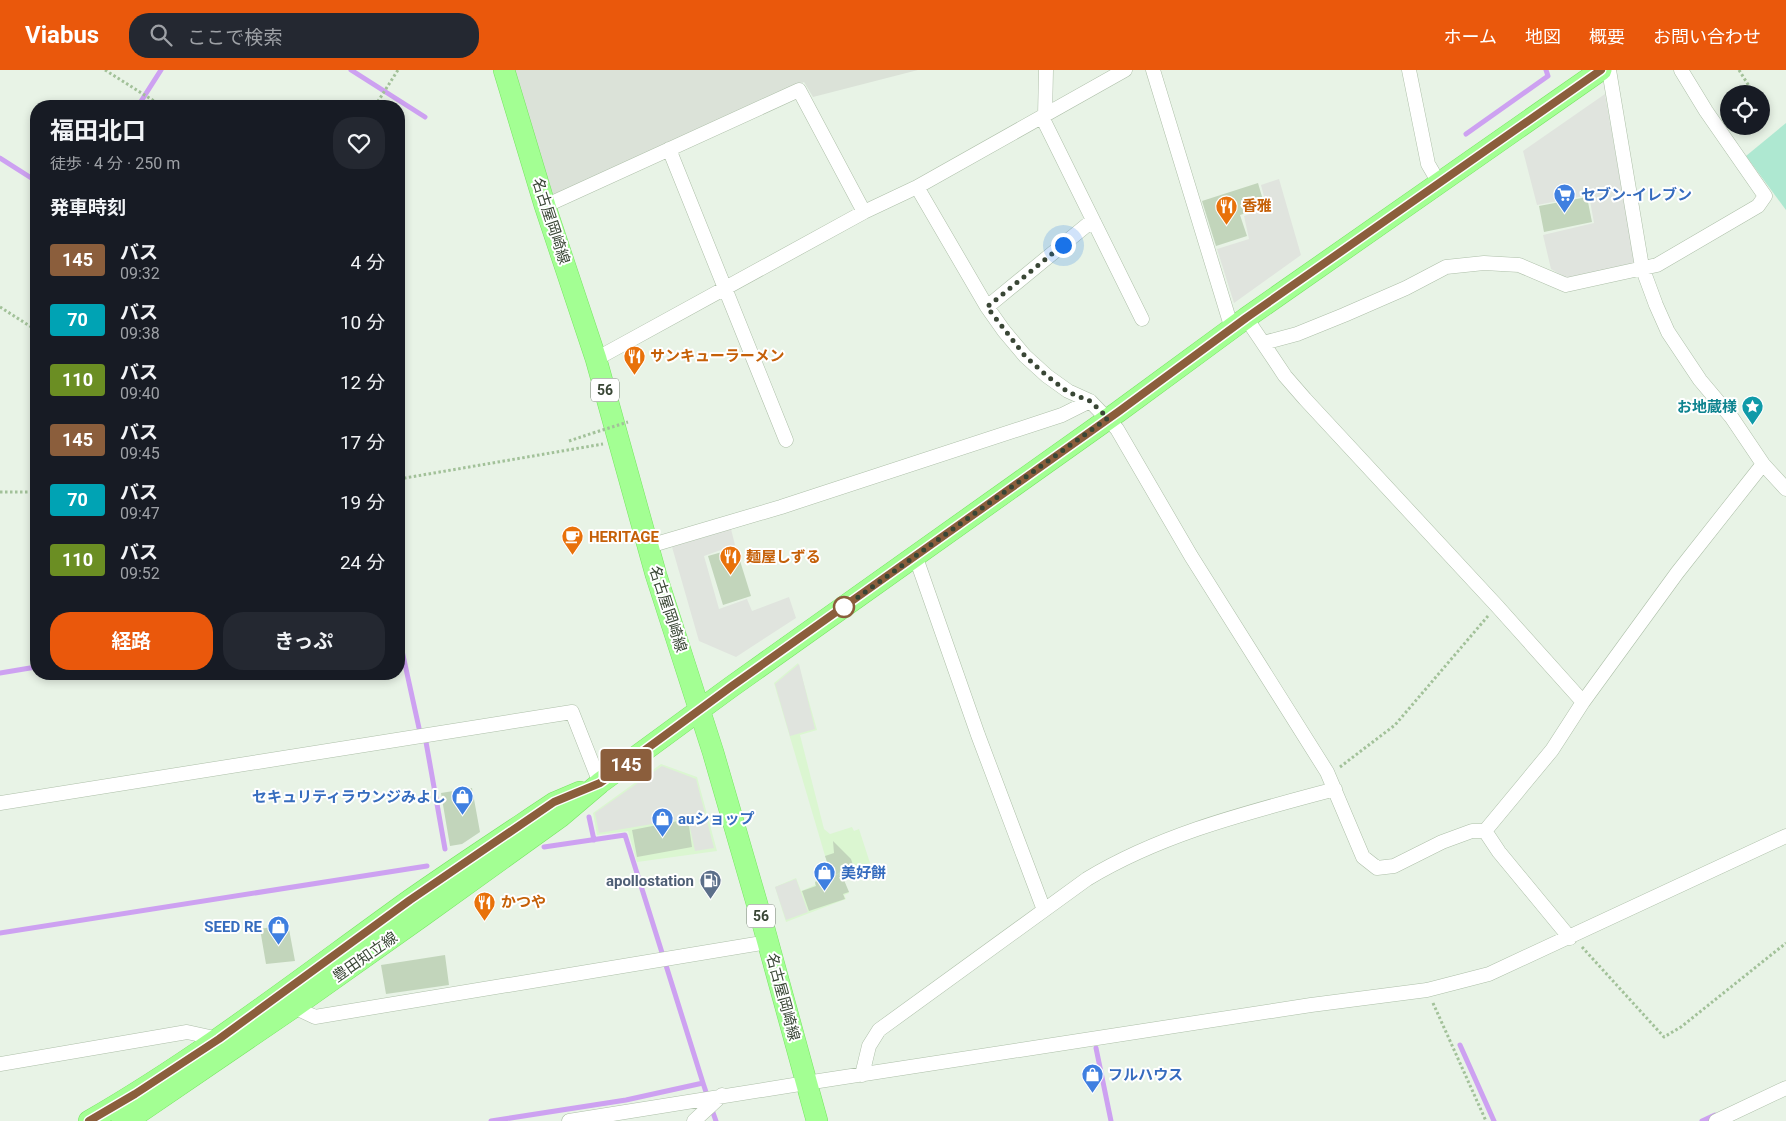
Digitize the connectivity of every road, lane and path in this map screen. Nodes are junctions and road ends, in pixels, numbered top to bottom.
1 (105, 70) edge
2 (398, 70) edge
3 (504, 70) edge
4 (1046, 70) edge
5 (1125, 70) edge
6 (1153, 70) edge
7 (1408, 70) edge
8 (1601, 70) edge
9 (1609, 70) edge
10 (1680, 70) edge
11 (1739, 70) edge
12 (1748, 85) edge
13 (152, 100) edge
14 (379, 100) edge
15 (1043, 116) junction
16 (669, 150) junction
17 (1439, 183) junction
18 (917, 186) junction
19 (545, 206) junction
20 (864, 212) junction
21 (1093, 220) junction
22 (1642, 267) junction
23 (725, 288) junction
24 (0, 307) edge
25 (987, 307) junction
26 (1142, 319) dead end
27 (1239, 323) junction
28 (30, 326) edge
29 (1263, 343) junction
30 (596, 360) junction
31 (1090, 401) junction
32 (1108, 418) junction
33 (624, 431) junction
34 (569, 440) dead end
35 (786, 440) dead end
36 (1762, 464) junction
37 (405, 478) edge
38 (1786, 489) edge
39 (0, 492) edge
40 (30, 492) edge
41 (649, 546) junction
42 (915, 555) junction
43 (1497, 606) junction
44 (1583, 702) junction
45 (699, 712) junction
46 (1328, 772) junction
47 (600, 783) junction
48 (1335, 789) junction
49 (0, 803) edge
50 (1485, 831) junction
51 (1786, 836) edge
52 (1044, 910) junction
53 (1571, 937) junction
54 (768, 942) junction
55 (1786, 943) edge
56 (1427, 990) junction
57 (294, 1007) junction
58 (219, 1039) junction
59 (0, 1064) edge
60 (862, 1075) junction
61 (806, 1083) junction
62 (1786, 1088) edge
63 (722, 1096) junction
64 (89, 1121) edge
65 (122, 1121) edge
66 (569, 1121) edge
67 (694, 1121) edge
68 (817, 1121) edge
69 (1486, 1121) edge
70 (1716, 1121) edge

1 - 13 path
2 - 14 path
3 - 19 main road, 名古屋岡崎線 / 56
4 - 15 street
5 - 15 street
6 - 27 street
7 - 17 street
8 - 17 main road, 豊田知立線
9 - 22 street
10 - 22 street
11 - 12 path
15 - 18 street
15 - 21 street
16 - 19 street
16 - 20 street
16 - 23 street
17 - 27 main road, 豊田知立線
18 - 20 street
18 - 25 street
19 - 30 main road, 名古屋岡崎線 / 56
20 - 23 street
21 - 25 street
21 - 26 street
22 - 29 street
22 - 36 street
23 - 30 street
23 - 35 street
24 - 28 path
25 - 31 street
27 - 29 street
27 - 32 main road, 豊田知立線
29 - 43 street
30 - 33 main road, 名古屋岡崎線 / 56
31 - 32 street
31 - 41 street
32 - 42 main road, 豊田知立線
32 - 46 street
33 - 34 path, bridge
33 - 37 path
33 - 41 main road, 名古屋岡崎線 / 56
36 - 38 street
36 - 44 street
39 - 40 path
41 - 45 main road, 名古屋岡崎線 / 56
42 - 45 main road, 豊田知立線
42 - 52 street
43 - 44 street
43 - 46 path
44 - 50 street
45 - 47 main road, 豊田知立線
45 - 54 main road, 名古屋岡崎線 / 56
46 - 48 street
47 - 49 street
47 - 57 main road, 豊田知立線
47 - 58 main road, 豊田知立線
48 - 50 street
48 - 52 street
50 - 53 street
51 - 53 street
52 - 60 street
53 - 55 path
53 - 56 street
54 - 57 street
54 - 61 main road, 名古屋岡崎線 / 56
56 - 60 street
56 - 69 path
57 - 65 main road, 豊田知立線
58 - 59 street
58 - 64 main road, 豊田知立線
60 - 61 street
61 - 63 street
61 - 68 main road, 名古屋岡崎線 / 56
62 - 70 street
63 - 66 street
63 - 67 street

